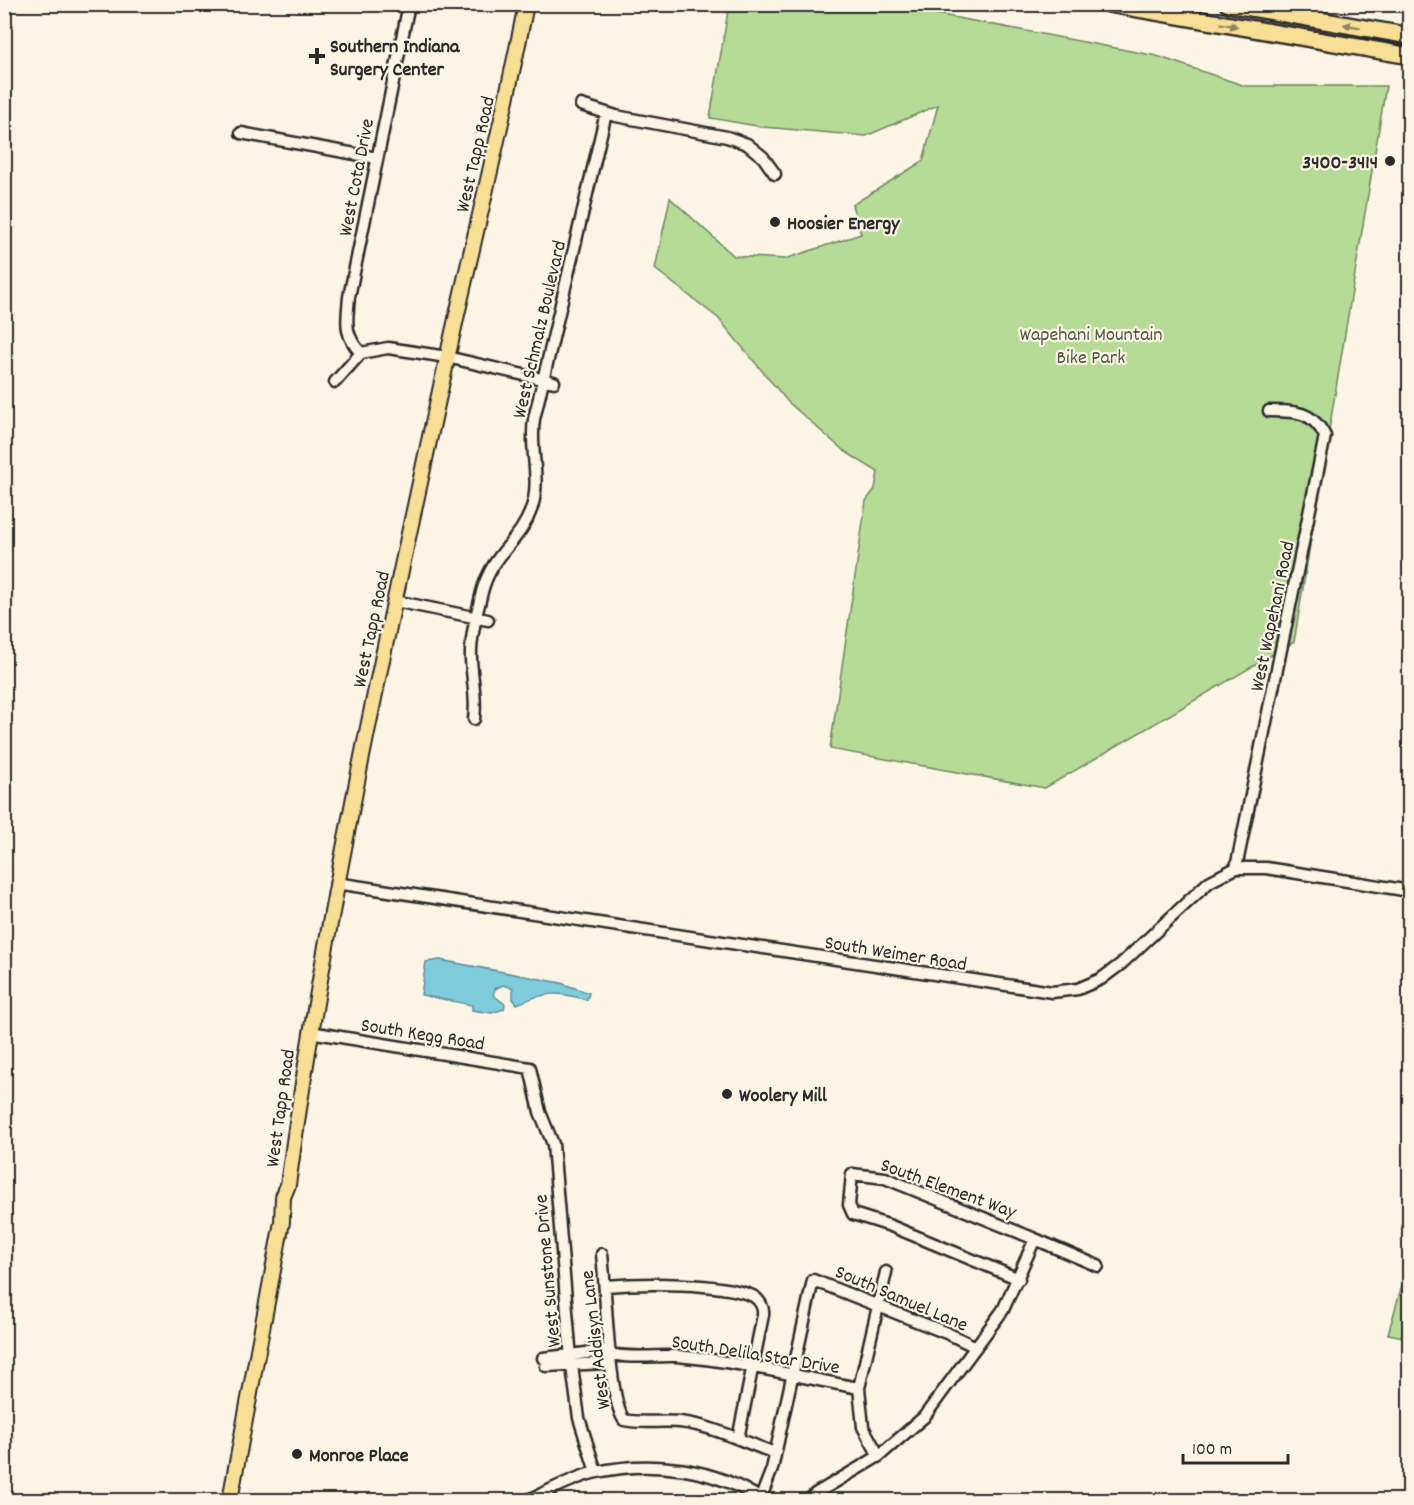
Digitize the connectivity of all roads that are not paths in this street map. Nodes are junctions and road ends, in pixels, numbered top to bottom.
1 (409, 4) edge
2 (519, 4) edge
3 (526, 4) edge
4 (535, 4) edge
5 (1109, 4) edge
6 (1228, 4) edge
7 (1410, 36) edge
8 (1410, 56) edge
9 (510, 85) junction
10 (581, 105) dead end
11 (606, 113) junction
12 (241, 133) dead end
13 (377, 158) junction
14 (775, 174) dead end
15 (1410, 179) edge
16 (1410, 199) edge
17 (361, 353) junction
18 (447, 357) junction
19 (550, 380) junction
20 (335, 382) dead end
21 (1269, 411) dead end
22 (396, 601) junction
23 (482, 619) junction
24 (474, 719) dead end
25 (1236, 868) junction
26 (336, 883) junction
27 (1410, 891) edge
28 (310, 1032) junction
29 (530, 1068) joint
30 (1035, 1239) junction
31 (602, 1254) dead end
32 (1098, 1266) dead end
33 (886, 1272) dead end
34 (1019, 1279) junction
35 (606, 1286) junction
36 (877, 1305) junction
37 (976, 1347) junction
38 (611, 1356) junction
39 (572, 1359) junction
40 (544, 1362) dead end
41 (752, 1368) junction
42 (791, 1376) junction
43 (859, 1388) junction
44 (738, 1439) junction
45 (775, 1453) junction
46 (879, 1456) junction
47 (596, 1472) junction
48 (230, 1500) edge
49 (528, 1500) edge
50 (760, 1500) edge
51 (809, 1500) edge

1 - 13 street, West Cota Drive
2 - 9 main road, West Tapp Road
3 - 9 main road, West Tapp Road
4 - 9 main road
5 -> 8 highway
7 -> 6 highway
9 - 18 main road, West Tapp Road
10 - 11 street
11 - 14 street
11 - 19 street, West Schmalz Boulevard
12 - 13 street
13 - 17 street, West Cota Drive
15 - 16 street
17 - 18 street
17 - 20 street
18 - 19 street
18 - 22 main road, West Tapp Road
19 - 23 street, West Schmalz Boulevard
21 - 25 street, West Wapehani Road
22 - 23 street
22 - 26 main road, West Tapp Road
23 - 24 street, West Schmalz Boulevard
25 - 26 street, South Weimer Road
25 - 27 street, South Weimer Road
26 - 28 main road, West Tapp Road
28 - 29 street, South Kegg Road
28 - 48 main road, West Tapp Road
29 - 39 street, West Sunstone Drive
30 - 32 street, South Element Way
30 - 34 street, South Element Way
30 - 34 street, South Element Way
31 - 35 street, West Addisyn Lane
33 - 36 street
34 - 37 street, South Element Way
35 - 38 street, West Addisyn Lane
35 - 41 street
36 - 37 street, South Samuel Lane
36 - 42 street, South Samuel Lane
36 - 43 street
37 - 46 street, South Element Way
38 - 39 street, South Delila Star Drive
38 - 41 street, South Delila Star Drive
38 - 44 street, West Addisyn Lane
39 - 40 street, South Delila Star Drive
39 - 47 street, West Sunstone Drive
41 - 42 street, South Delila Star Drive
41 - 44 street
42 - 43 street, South Delila Star Drive
42 - 45 street
43 - 46 street
44 - 45 street
45 - 50 street
46 - 51 street, South Element Way
47 - 49 street
47 - 50 street

